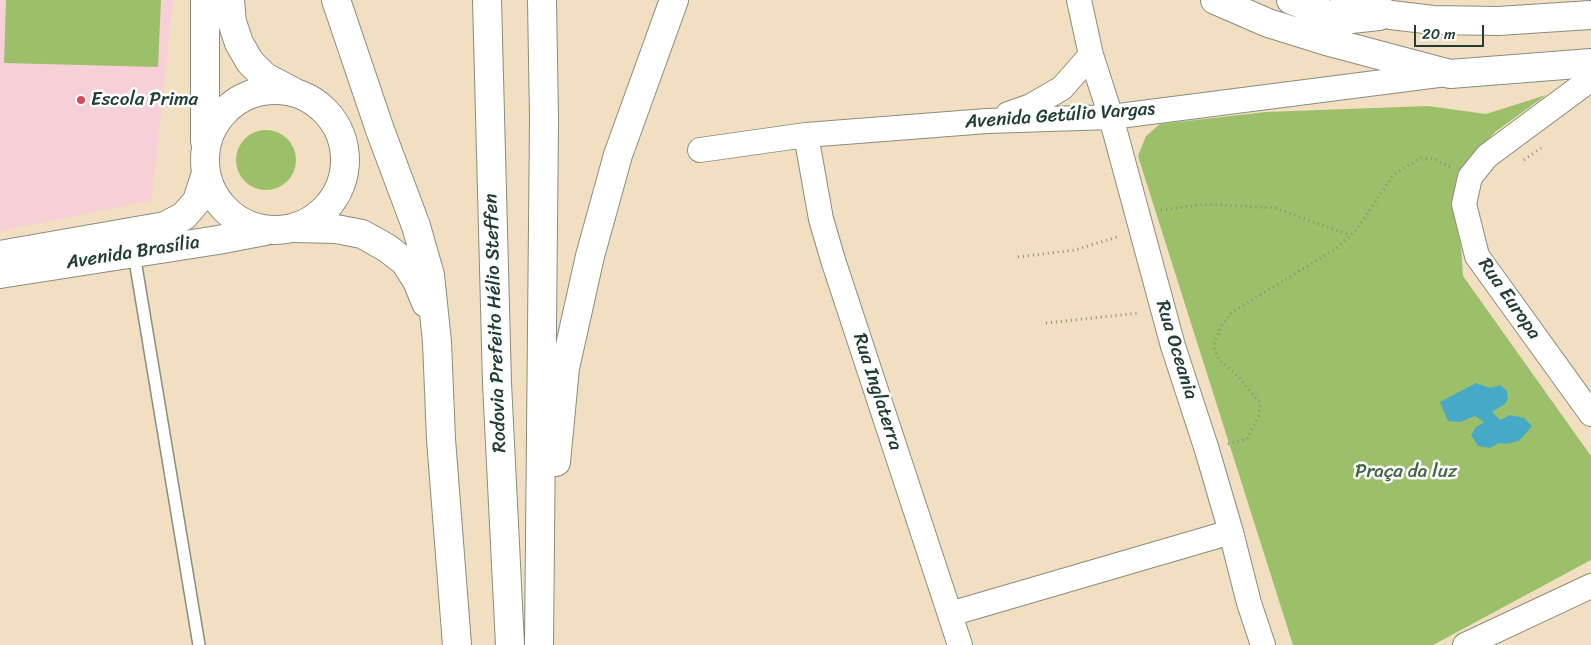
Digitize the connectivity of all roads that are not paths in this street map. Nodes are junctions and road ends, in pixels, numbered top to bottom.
1 (205, 0) edge
2 (230, 0) edge
3 (336, 0) edge
4 (486, 0) edge
5 (542, 0) edge
6 (674, 0) edge
7 (1079, 0) edge
8 (1096, 0) edge
9 (1215, 0) edge
10 (1291, 0) edge
11 (1345, 0) edge
12 (1391, 14) junction
13 (1591, 14) edge
14 (1091, 55) junction
15 (1591, 63) edge
16 (1450, 74) junction
17 (1591, 79) edge
18 (292, 91) junction
19 (1111, 117) junction
20 (987, 121) junction
21 (806, 135) junction
22 (205, 148) junction
23 (700, 150) dead end
24 (205, 176) junction
25 (294, 228) junction
26 (265, 230) junction
27 (131, 242) junction
28 (0, 255) edge
29 (0, 274) edge
30 (437, 342) junction
31 (1591, 414) edge
32 (1231, 532) junction
33 (1591, 586) edge
34 (950, 614) junction
35 (538, 634) edge
36 (1477, 642) edge
37 (198, 645) edge
38 (457, 645) edge
39 (510, 645) edge
40 (960, 645) edge
41 (1262, 645) edge

1 - 22 main road
2 - 18 main road
3 - 30 main road
4 - 39 main road, Rodovia Prefeito Hélio Steffen
5 - 35 main road, Rodovia Prefeito Hélio Steffen
6 - 35 main road
7 - 14 street, Rua Oceania
8 - 14 street, Rua Oceania
9 - 16 main road, Avenida Getúlio Vargas
10 - 12 main road
11 - 12 main road
12 - 13 main road
14 - 19 street, Rua Oceania
14 - 20 street
15 - 16 main road, Avenida Getúlio Vargas
16 - 19 street, Avenida Getúlio Vargas
17 - 31 street, Rua Europa
18 - 22 main road
18 - 25 main road
19 - 20 street, Avenida Getúlio Vargas
19 - 32 street, Rua Oceania
20 - 21 street, Avenida Getúlio Vargas
21 - 23 street, Avenida Getúlio Vargas
21 - 34 street, Rua Inglaterra
22 - 24 main road
24 - 26 main road
24 - 27 main road, Avenida Brasília
25 - 26 main road
25 - 30 main road
26 - 27 main road, Avenida Brasília
27 - 28 main road, Avenida Brasília
27 - 29 main road, Avenida Brasília
27 - 37 lane
30 - 38 main road
32 - 34 street
32 - 41 street, Rua Oceania
33 - 36 street
34 - 40 street, Rua Inglaterra

